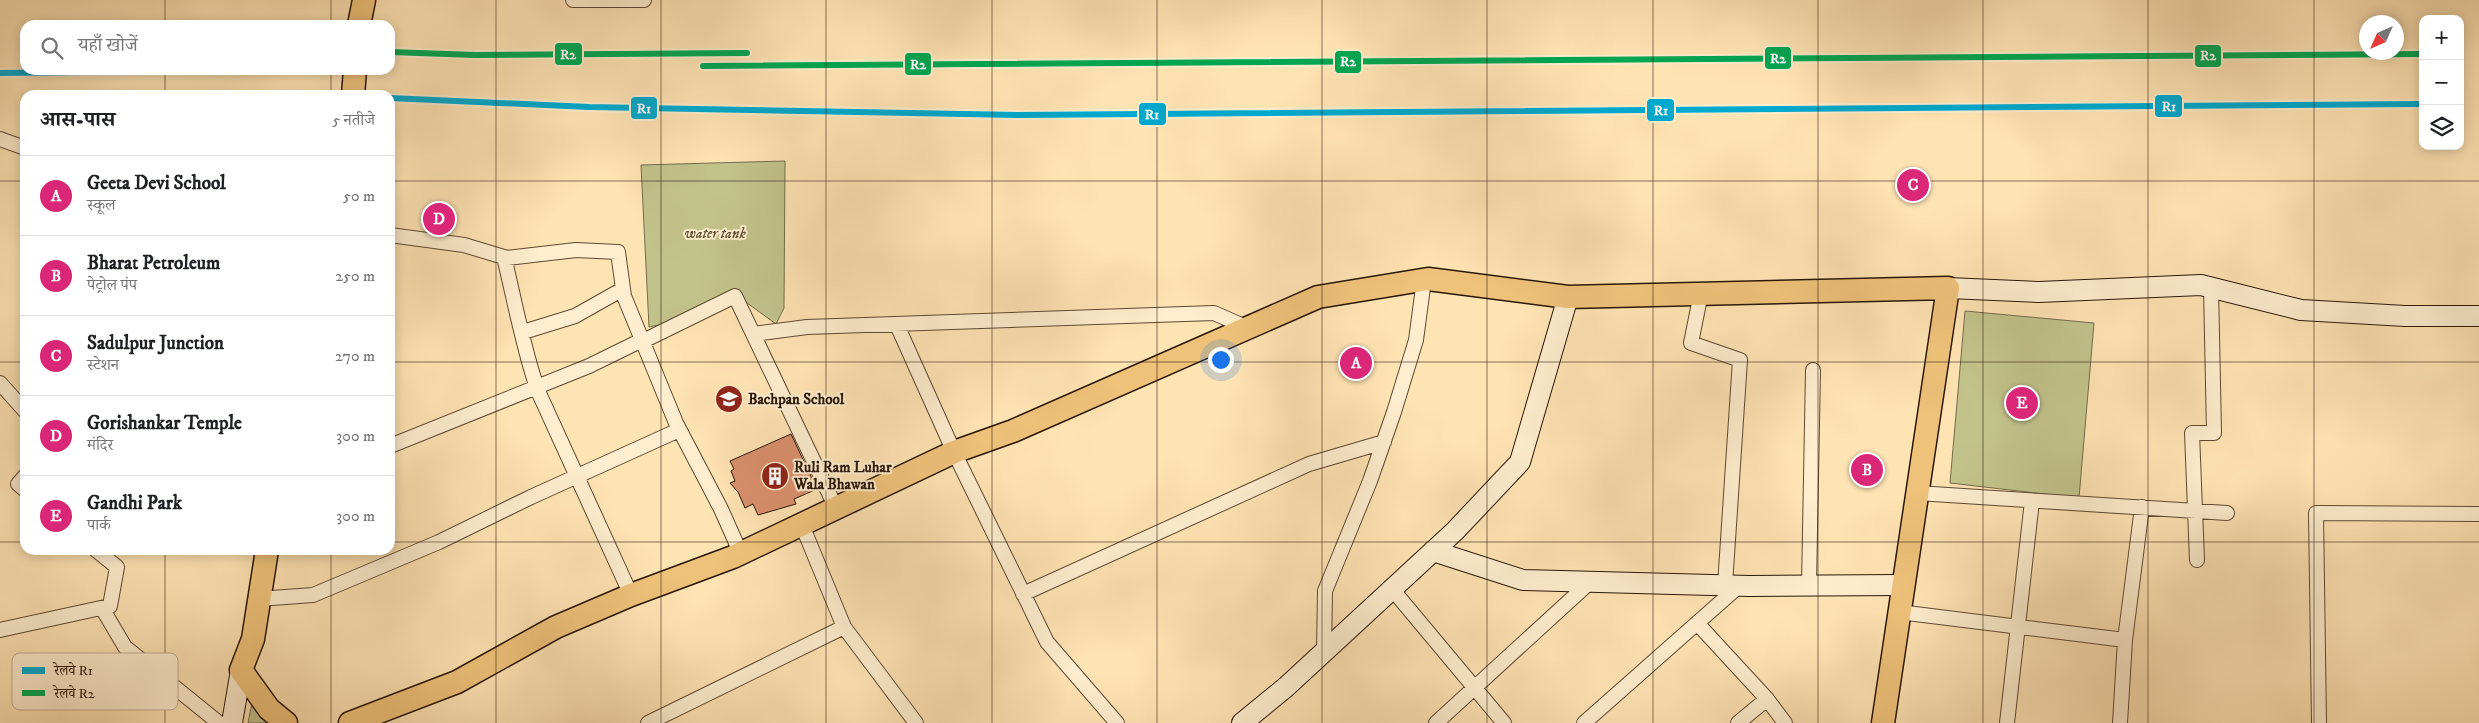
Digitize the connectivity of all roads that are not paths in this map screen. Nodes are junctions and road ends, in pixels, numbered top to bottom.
1 (364, 0) edge
2 (573, 0) edge
3 (644, 0) edge
4 (361, 20) edge
5 (355, 75) edge
6 (353, 90) edge
7 (0, 139) edge
8 (20, 146) edge
9 (395, 236) edge
10 (504, 257) junction
11 (1424, 280) junction
12 (2211, 287) junction
13 (1948, 288) junction
14 (623, 289) junction
15 (1701, 293) junction
16 (1568, 296) junction
17 (2479, 316) edge
18 (897, 325) junction
19 (1248, 328) junction
20 (522, 332) junction
21 (753, 334) junction
22 (642, 341) junction
23 (1813, 370) dead end
24 (0, 383) edge
25 (537, 388) junction
26 (20, 405) edge
27 (679, 430) junction
28 (1384, 442) junction
29 (395, 444) edge
30 (954, 452) junction
31 (577, 476) junction
32 (1917, 494) junction
33 (2032, 500) junction
34 (2142, 507) junction
35 (836, 508) junction
36 (2196, 511) junction
37 (2227, 513) dead end
38 (2479, 514) edge
39 (802, 525) junction
40 (1433, 551) junction
41 (740, 554) junction
42 (102, 555) edge
43 (266, 555) edge
44 (2197, 560) dead end
45 (1590, 582) junction
46 (1903, 585) junction
47 (1732, 586) junction
48 (1809, 586) junction
49 (1392, 590) junction
50 (1024, 594) junction
51 (631, 595) junction
52 (102, 608) junction
53 (257, 608) junction
54 (1899, 612) junction
55 (1697, 623) junction
56 (2019, 627) junction
57 (844, 628) junction
58 (0, 630) edge
59 (2125, 640) junction
60 (1324, 652) junction
61 (132, 653) edge
62 (241, 670) junction
63 (1473, 689) junction
64 (178, 690) edge
65 (1766, 699) junction
66 (1254, 719) edge
67 (219, 723) edge
68 (232, 723) edge
69 (286, 723) edge
70 (350, 723) edge
71 (648, 723) edge
72 (916, 723) edge
73 (1117, 723) edge
74 (1436, 723) edge
75 (1504, 723) edge
76 (1584, 723) edge
77 (1738, 723) edge
78 (1784, 723) edge
79 (1884, 723) edge
80 (2007, 723) edge
81 (2120, 723) edge
82 (2319, 723) edge

1 - 4 main road
2 - 3 street
5 - 6 main road
7 - 8 street
9 - 10 street
10 - 14 street
10 - 20 street
11 - 16 main road
11 - 19 main road
11 - 28 street
12 - 13 street
12 - 17 street
12 - 36 street
13 - 15 main road
13 - 32 main road
14 - 20 street
14 - 22 street
15 - 16 main road
15 - 47 street
16 - 40 street
18 - 19 street
18 - 21 street
18 - 30 street
19 - 30 main road
20 - 25 street
21 - 22 street
21 - 35 street
22 - 25 street
22 - 27 street
23 - 48 street
24 - 26 street
25 - 29 street
25 - 31 street
27 - 31 street
27 - 41 street
28 - 50 street
28 - 60 street
30 - 35 main road
30 - 50 street
31 - 51 street
31 - 53 street
32 - 33 street
32 - 46 main road
33 - 34 street
33 - 56 street
34 - 36 street
34 - 59 street
35 - 39 main road
36 - 37 street
36 - 44 street
38 - 82 street
39 - 41 main road
39 - 57 street
40 - 45 street
40 - 49 street
41 - 51 main road
42 - 52 street
43 - 53 main road
45 - 47 street
45 - 63 street
46 - 48 street
46 - 54 main road
47 - 48 street
47 - 55 street
49 - 60 street
49 - 63 street
50 - 73 street
51 - 70 main road
52 - 58 street
52 - 61 street
53 - 62 main road
54 - 56 street
54 - 79 main road
55 - 65 street
55 - 76 street
56 - 59 street
56 - 80 street
57 - 71 street
57 - 72 street
59 - 81 street
60 - 66 street
62 - 68 street
62 - 69 main road
63 - 74 street
63 - 75 street
64 - 67 street
65 - 77 street
65 - 78 street

